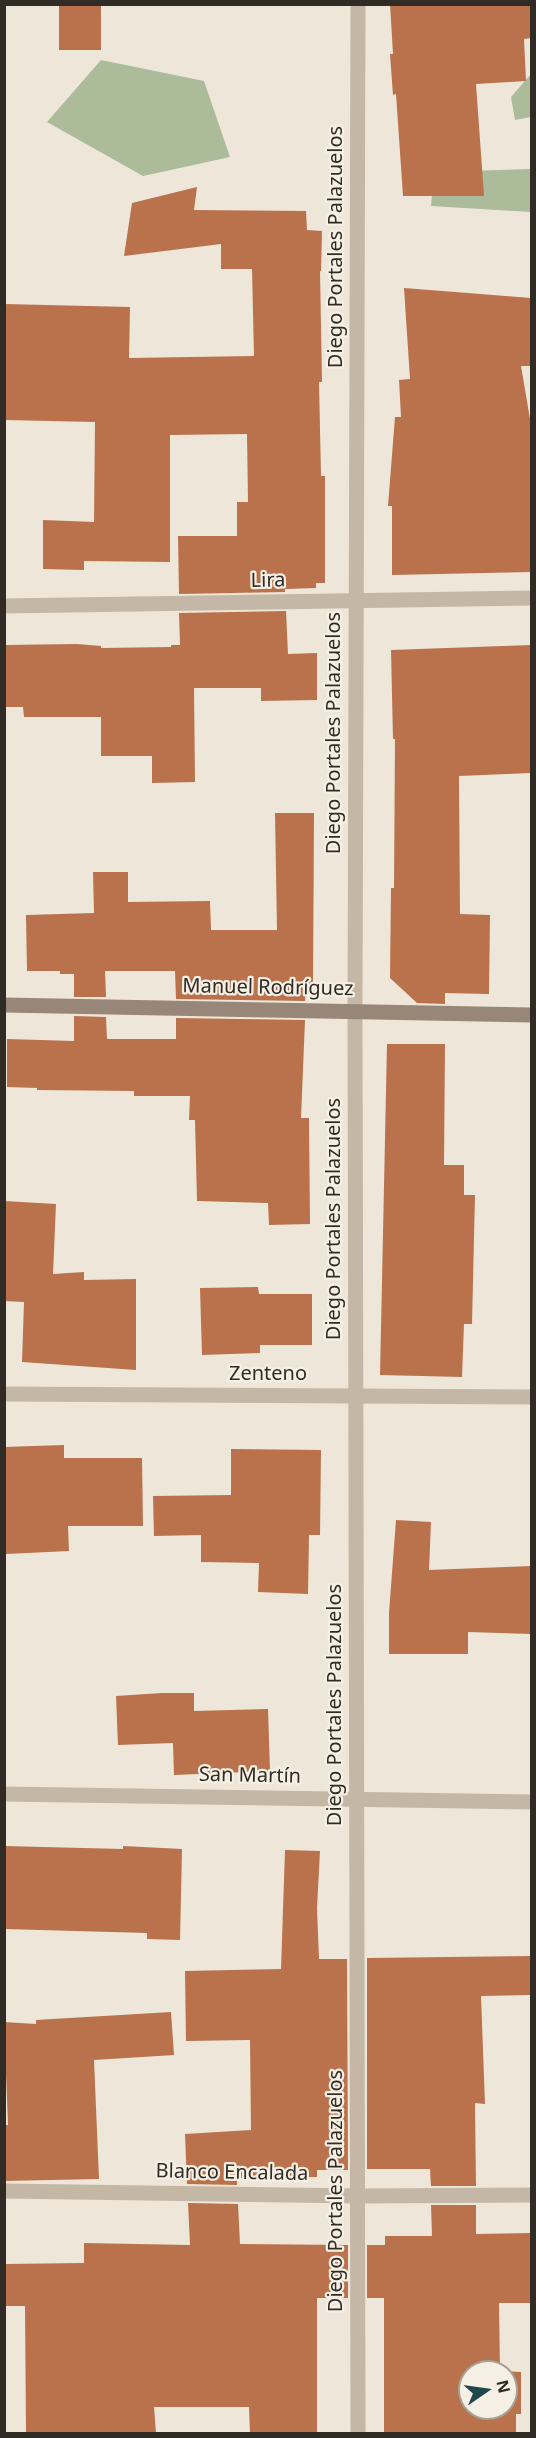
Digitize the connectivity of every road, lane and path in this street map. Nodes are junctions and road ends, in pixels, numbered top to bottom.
1 (358, 4) edge
2 (531, 598) edge
3 (356, 601) junction
4 (4, 606) edge
5 (4, 1005) edge
6 (354, 1010) junction
7 (531, 1015) edge
8 (4, 1394) edge
9 (355, 1395) junction
10 (531, 1397) edge
11 (4, 1794) edge
12 (356, 1798) junction
13 (531, 1802) edge
14 (4, 2191) edge
15 (531, 2195) edge
16 (358, 2196) junction
17 (358, 2433) edge

1 - 3 street, Diego Portales Palazuelos
2 - 3 street, Lira
3 - 4 street, Lira
3 - 6 street, Diego Portales Palazuelos
5 - 6 main road, Manuel Rodríguez
6 - 7 main road, Manuel Rodríguez
6 - 9 street, Diego Portales Palazuelos
8 - 9 street, Zenteno
9 - 10 street, Zenteno
9 - 12 street, Diego Portales Palazuelos
11 - 12 street, San Martín
12 - 13 street, San Martín
12 - 16 street, Diego Portales Palazuelos
14 - 16 street, Blanco Encalada
15 - 16 street, Blanco Encalada
16 - 17 street, Diego Portales Palazuelos

